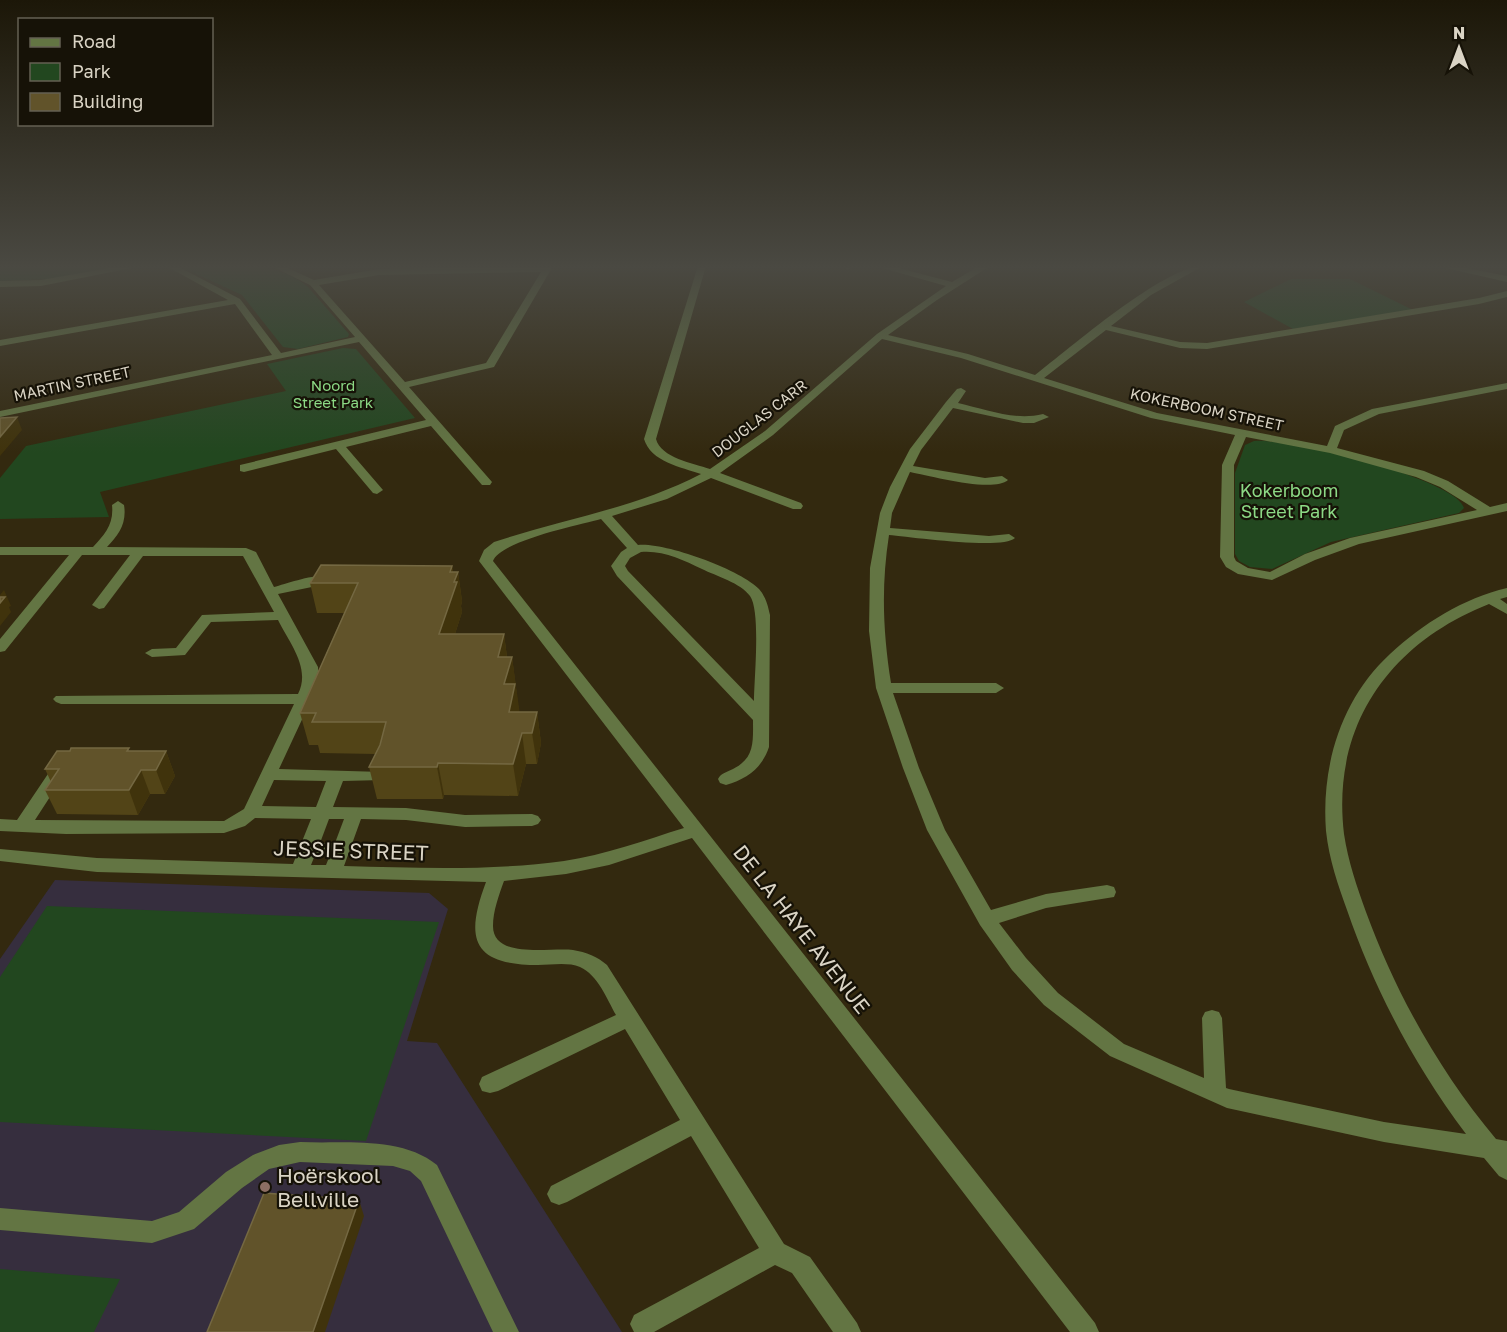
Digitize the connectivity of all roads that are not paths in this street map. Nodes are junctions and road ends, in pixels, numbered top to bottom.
1 (84, 328) edge
2 (257, 328) edge
3 (353, 328) edge
4 (512, 328) edge
5 (683, 328) edge
6 (891, 328) edge
7 (1102, 328) edge
8 (1109, 328) edge
9 (1315, 328) edge
10 (880, 336) junction
11 (362, 339) junction
12 (0, 343) edge
13 (278, 356) junction
14 (1036, 379) junction
15 (402, 386) junction
16 (1507, 386) edge
17 (0, 414) edge
18 (1043, 417) dead end
19 (433, 422) junction
20 (1242, 432) junction
21 (339, 446) junction
22 (1331, 450) junction
23 (244, 468) dead end
24 (905, 468) junction
25 (711, 474) junction
26 (1002, 480) dead end
27 (486, 482) dead end
28 (377, 490) dead end
29 (118, 505) dead end
30 (797, 506) dead end
31 (1507, 507) edge
32 (1488, 512) junction
33 (604, 514) junction
34 (882, 531) junction
35 (1010, 538) dead end
36 (636, 550) junction
37 (0, 551) edge
38 (79, 551) junction
39 (97, 551) junction
40 (140, 551) junction
41 (489, 553) joint
42 (345, 579) edge
43 (270, 591) junction
44 (1507, 592) edge
45 (1489, 598) junction
46 (99, 605) dead end
47 (1507, 610) edge
48 (281, 616) junction
49 (0, 648) edge
50 (152, 653) dead end
51 (884, 688) junction
52 (996, 688) dead end
53 (61, 699) dead end
54 (303, 699) junction
55 (760, 717) junction
56 (76, 759) edge
57 (268, 774) junction
58 (337, 775) junction
59 (377, 776) edge
60 (726, 779) dead end
61 (251, 812) junction
62 (324, 812) junction
63 (355, 812) junction
64 (532, 820) dead end
65 (0, 825) edge
66 (22, 826) junction
67 (695, 831) junction
68 (310, 845) junction
69 (343, 846) junction
70 (0, 855) edge
71 (300, 871) junction
72 (333, 872) junction
73 (497, 875) junction
74 (1107, 892) dead end
75 (987, 920) junction
76 (629, 1018) junction
77 (1212, 1018) dead end
78 (490, 1084) dead end
79 (1216, 1094) junction
80 (695, 1123) junction
81 (1498, 1149) edge
82 (1507, 1169) edge
83 (560, 1194) dead end
84 (0, 1219) edge
85 (775, 1252) junction
86 (643, 1324) dead end
87 (506, 1332) edge
88 (848, 1332) edge
89 (1086, 1332) edge

1 - 12 street
2 - 13 street
3 - 11 street
4 - 15 street
5 - 25 street
6 - 10 street, DOUGLAS CARR
7 - 14 street
8 - 9 street
10 - 14 street, KOKERBOOM STREET
10 - 25 street, DOUGLAS CARR
11 - 13 street, MARTIN STREET
11 - 15 street
13 - 17 street, MARTIN STREET
14 - 20 street, KOKERBOOM STREET
15 - 19 street
16 - 22 street
18 - 24 street
19 - 21 street
19 - 27 street
20 - 22 street, KOKERBOOM STREET
20 - 32 street
21 - 23 street
21 - 28 street
22 - 32 street, KOKERBOOM STREET
24 - 26 street
24 - 34 street
25 - 30 street
25 - 33 street, DOUGLAS CARR
29 - 39 street
31 - 32 street
33 - 36 street
33 - 41 street, DOUGLAS CARR
34 - 35 street
34 - 51 street
36 - 55 street
36 - 55 street
37 - 38 street
38 - 39 street
38 - 49 street
39 - 40 street
40 - 43 street
40 - 46 street
41 - 67 street, DE LA HAYE AVENUE
42 - 43 street
43 - 48 street
44 - 45 street
45 - 47 street
45 - 81 street
48 - 50 street
48 - 54 street
51 - 52 street
51 - 75 street
53 - 54 street
54 - 57 street
55 - 60 street
56 - 66 street
57 - 58 street
57 - 61 street
58 - 59 street
58 - 62 street
61 - 62 street
61 - 66 street
62 - 63 street
62 - 68 street
63 - 64 street
63 - 69 street
65 - 66 street
67 - 73 street, JESSIE STREET
67 - 89 street, DE LA HAYE AVENUE
68 - 69 street
68 - 71 street
69 - 72 street
70 - 71 street, JESSIE STREET
71 - 72 street, JESSIE STREET
72 - 73 street, JESSIE STREET
73 - 76 street
74 - 75 street
75 - 79 street
76 - 78 street
76 - 80 street
77 - 79 street
79 - 81 street
80 - 83 street
80 - 85 street
81 - 82 street
84 - 87 street
85 - 86 street
85 - 88 street

